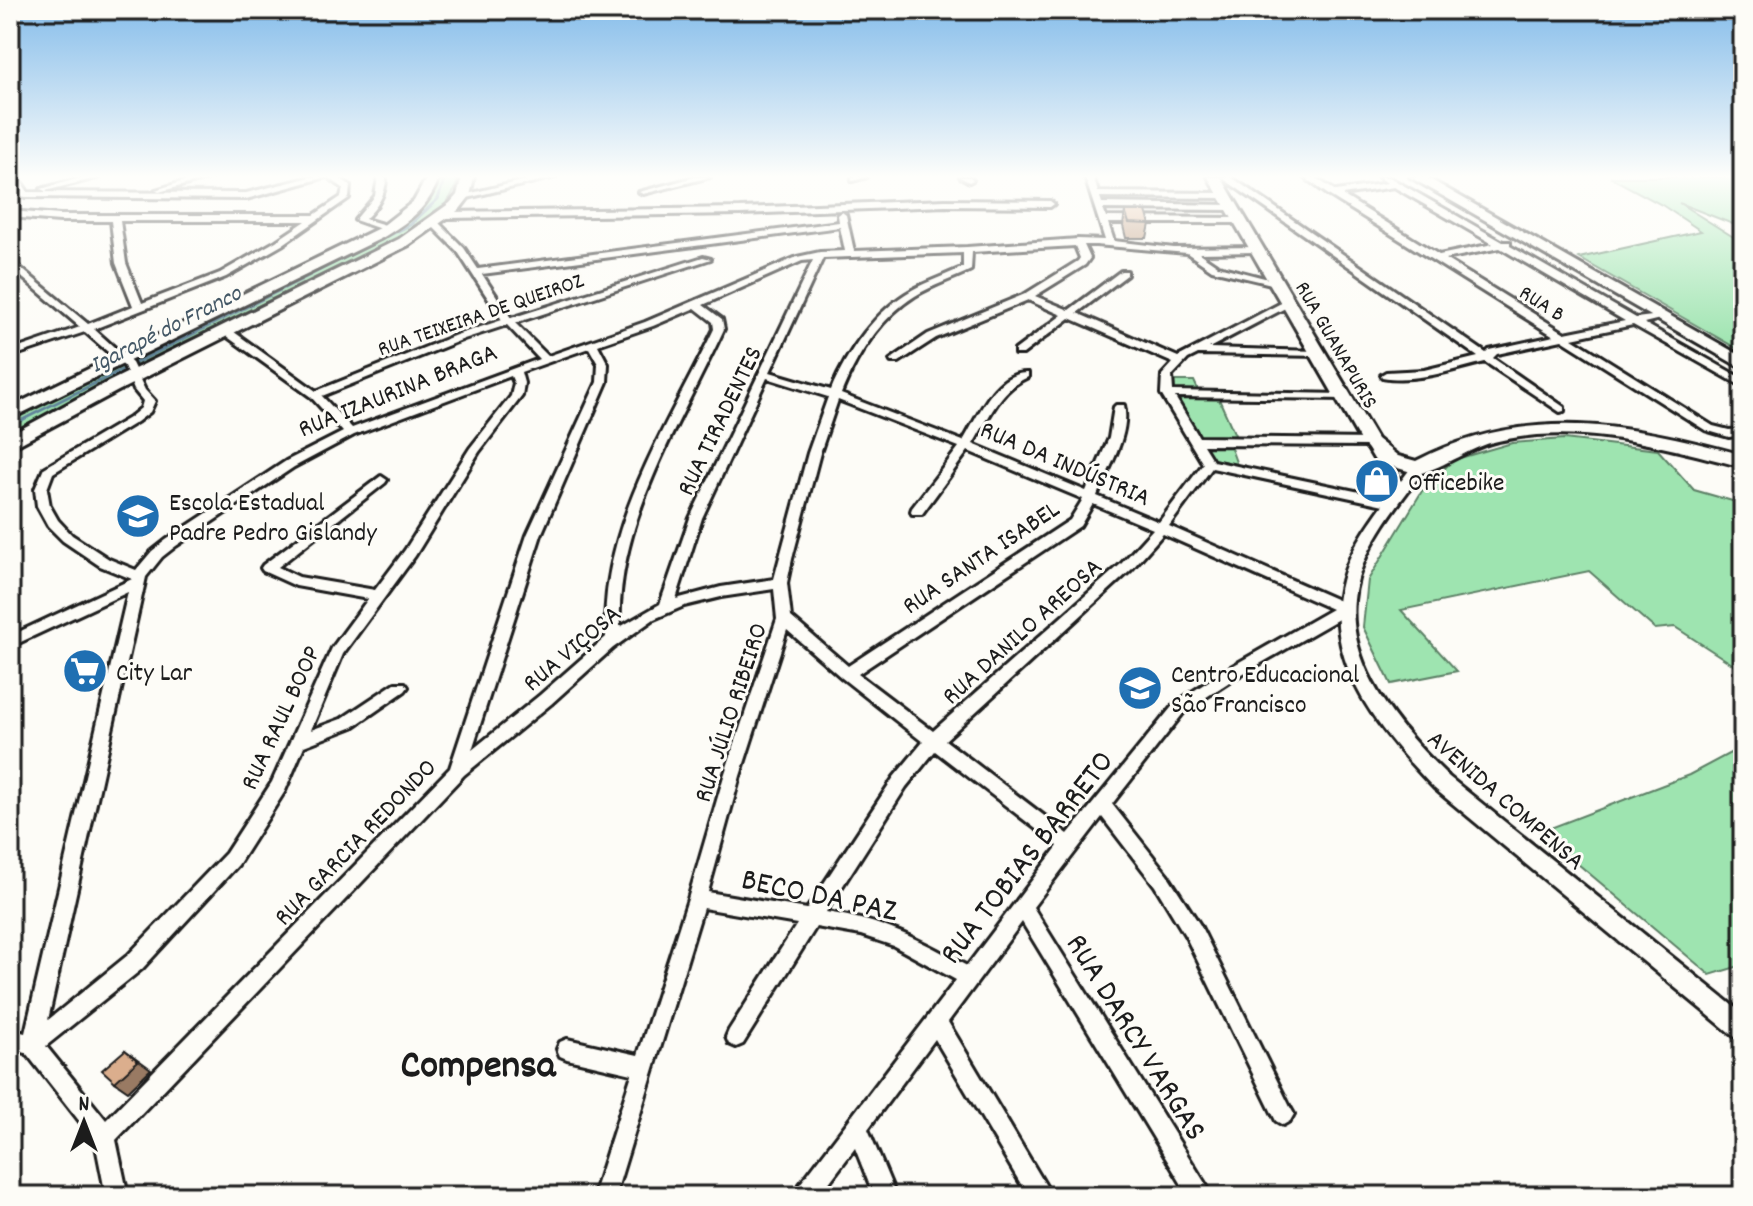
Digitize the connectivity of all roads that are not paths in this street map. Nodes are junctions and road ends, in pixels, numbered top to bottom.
1 (117, 233) edge
2 (292, 233) edge
3 (381, 233) edge
4 (418, 233) edge
5 (450, 233) edge
6 (773, 233) edge
7 (847, 233) edge
8 (1107, 233) edge
9 (1247, 233) edge
10 (1308, 233) edge
11 (1396, 233) edge
12 (1487, 233) edge
13 (1516, 233) edge
14 (1078, 242) junction
15 (1110, 242) junction
16 (1507, 244) junction
17 (1256, 249) junction
18 (967, 250) junction
19 (1190, 251) junction
20 (850, 253) junction
21 (820, 255) junction
22 (1436, 258) junction
23 (706, 259) dead end
24 (10, 262) edge
25 (474, 272) junction
26 (1124, 273) dead end
27 (1277, 284) junction
28 (1028, 296) junction
29 (1629, 297) junction
30 (1288, 303) junction
31 (697, 305) junction
32 (139, 308) junction
33 (1070, 316) junction
34 (1656, 317) junction
35 (508, 321) junction
36 (1634, 322) junction
37 (87, 328) junction
38 (226, 331) junction
39 (1561, 337) junction
40 (593, 345) junction
41 (1195, 351) junction
42 (1019, 352) dead end
43 (10, 354) edge
44 (1318, 354) junction
45 (1486, 354) junction
46 (546, 360) junction
47 (895, 360) dead end
48 (1178, 361) junction
49 (128, 366) junction
50 (1743, 367) edge
51 (515, 371) junction
52 (765, 374) junction
53 (1024, 375) dead end
54 (1743, 384) edge
55 (834, 393) junction
56 (1167, 394) junction
57 (315, 395) junction
58 (1344, 397) junction
59 (1120, 407) dead end
60 (1560, 409) dead end
61 (10, 414) edge
62 (1743, 432) edge
63 (350, 433) junction
64 (1195, 441) junction
65 (1370, 442) junction
66 (10, 443) edge
67 (966, 446) junction
68 (1743, 461) edge
69 (1209, 464) junction
70 (1418, 468) junction
71 (381, 480) dead end
72 (1092, 497) junction
73 (1396, 497) junction
74 (917, 511) dead end
75 (1161, 528) junction
76 (138, 579) junction
77 (780, 583) junction
78 (378, 596) junction
79 (666, 608) junction
80 (1344, 609) junction
81 (784, 619) junction
82 (613, 637) junction
83 (10, 642) edge
84 (847, 674) junction
85 (400, 687) dead end
86 (934, 740) junction
87 (300, 741) junction
88 (457, 772) junction
89 (1102, 804) junction
90 (1069, 845) junction
91 (697, 899) junction
92 (1023, 907) junction
93 (814, 919) junction
94 (969, 977) junction
95 (936, 1022) junction
96 (1743, 1029) edge
97 (736, 1037) dead end
98 (10, 1039) edge
99 (32, 1045) junction
100 (567, 1049) dead end
101 (646, 1067) junction
102 (1283, 1114) dead end
103 (857, 1127) junction
104 (105, 1136) junction
105 (117, 1196) edge
106 (604, 1196) edge
107 (805, 1196) edge
108 (885, 1196) edge
109 (1041, 1196) edge
110 (1202, 1196) edge

1 - 32 street
2 - 32 street
3 - 49 main road
4 - 38 main road
5 - 25 street
6 - 25 street
7 - 20 street
8 - 15 street
9 - 17 main road, RUA GUANAPURIS
10 - 45 street
11 - 22 street, RUA B
12 - 16 street
13 - 29 main road
14 - 15 street, RUA IZAURINA BRAGA
14 - 18 street, RUA IZAURINA BRAGA
14 - 28 street
15 - 19 street, RUA IZAURINA BRAGA
16 - 22 street
16 - 36 street
17 - 19 street
17 - 27 main road, RUA GUANAPURIS
18 - 20 street, RUA IZAURINA BRAGA
18 - 55 street, RUA JÚLIO RIBEIRO
19 - 27 street
20 - 21 street, RUA IZAURINA BRAGA
21 - 31 street, RUA IZAURINA BRAGA
21 - 52 street, RUA TIRADENTES
22 - 39 street, RUA B
23 - 35 street, RUA TEIXEIRA DE QUEIROZ
24 - 37 street
25 - 35 street
26 - 33 street
27 - 30 main road, RUA GUANAPURIS
28 - 33 street
28 - 47 street
29 - 34 main road
29 - 50 main road
30 - 41 street
30 - 44 main road, RUA GUANAPURIS
31 - 40 street, RUA IZAURINA BRAGA
31 - 82 street
32 - 37 street
33 - 42 street
33 - 48 street
34 - 36 street
34 - 50 main road
35 - 46 street
35 - 57 street, RUA TEIXEIRA DE QUEIROZ
36 - 39 street
36 - 54 street
37 - 43 street
37 - 49 street
38 - 49 main road
38 - 57 street
39 - 45 street
39 - 62 street, RUA B
40 - 46 street, RUA IZAURINA BRAGA
40 - 88 street, RUA GARCIA REDONDO
41 - 44 street
41 - 48 street
44 - 58 main road, RUA GUANAPURIS
45 - 45 street
45 - 60 street
46 - 51 street, RUA IZAURINA BRAGA
48 - 56 street
49 - 61 main road
49 - 66 main road
49 - 76 street
51 - 63 street, RUA IZAURINA BRAGA
51 - 78 street, RUA RAUL BOOP
52 - 55 street, RUA DA INDÚSTRIA
52 - 79 street, RUA TIRADENTES
53 - 67 street
55 - 67 street, RUA DA INDÚSTRIA
55 - 77 street, RUA JÚLIO RIBEIRO
56 - 58 street
56 - 64 street
57 - 63 street
58 - 65 main road, RUA GUANAPURIS
59 - 72 street, RUA SANTA ISABEL
63 - 76 street, RUA IZAURINA BRAGA
64 - 65 street
64 - 69 street
65 - 70 main road
65 - 73 street, RUA GUANAPURIS
67 - 72 street, RUA DA INDÚSTRIA
67 - 74 street
68 - 70 main road, AVENIDA COMPENSA
69 - 73 street
69 - 75 street, RUA DANILO AREOSA
70 - 73 street, AVENIDA COMPENSA
71 - 78 street
72 - 75 street, RUA DA INDÚSTRIA
72 - 84 street, RUA SANTA ISABEL
73 - 80 street, AVENIDA COMPENSA
75 - 80 street, RUA DA INDÚSTRIA
75 - 86 street, RUA DANILO AREOSA
76 - 83 street
76 - 99 street
77 - 79 street, RUA VIÇOSA
77 - 81 street, RUA JÚLIO RIBEIRO
78 - 87 street, RUA RAUL BOOP
79 - 82 street, RUA VIÇOSA
80 - 89 street, RUA TOBIAS BARRETO
80 - 96 street, AVENIDA COMPENSA
81 - 84 street
81 - 91 street, RUA JÚLIO RIBEIRO
82 - 88 street, RUA VIÇOSA
84 - 86 street
85 - 87 street
86 - 90 street
86 - 93 street, RUA DANILO AREOSA
87 - 99 street, RUA RAUL BOOP
88 - 104 street, RUA GARCIA REDONDO
89 - 90 street, RUA TOBIAS BARRETO
89 - 102 street
90 - 92 street, RUA TOBIAS BARRETO
91 - 93 street, BECO DA PAZ
91 - 101 street, RUA JÚLIO RIBEIRO
92 - 94 street, RUA TOBIAS BARRETO
92 - 110 street, RUA DARCY VARGAS
93 - 94 street, BECO DA PAZ
93 - 97 street, RUA DANILO AREOSA
94 - 95 street, RUA TOBIAS BARRETO
95 - 103 street, RUA TOBIAS BARRETO
95 - 109 street
98 - 99 street
99 - 104 street
100 - 101 street
101 - 106 street, RUA JÚLIO RIBEIRO
103 - 107 street, RUA TOBIAS BARRETO
103 - 108 street
104 - 105 street

